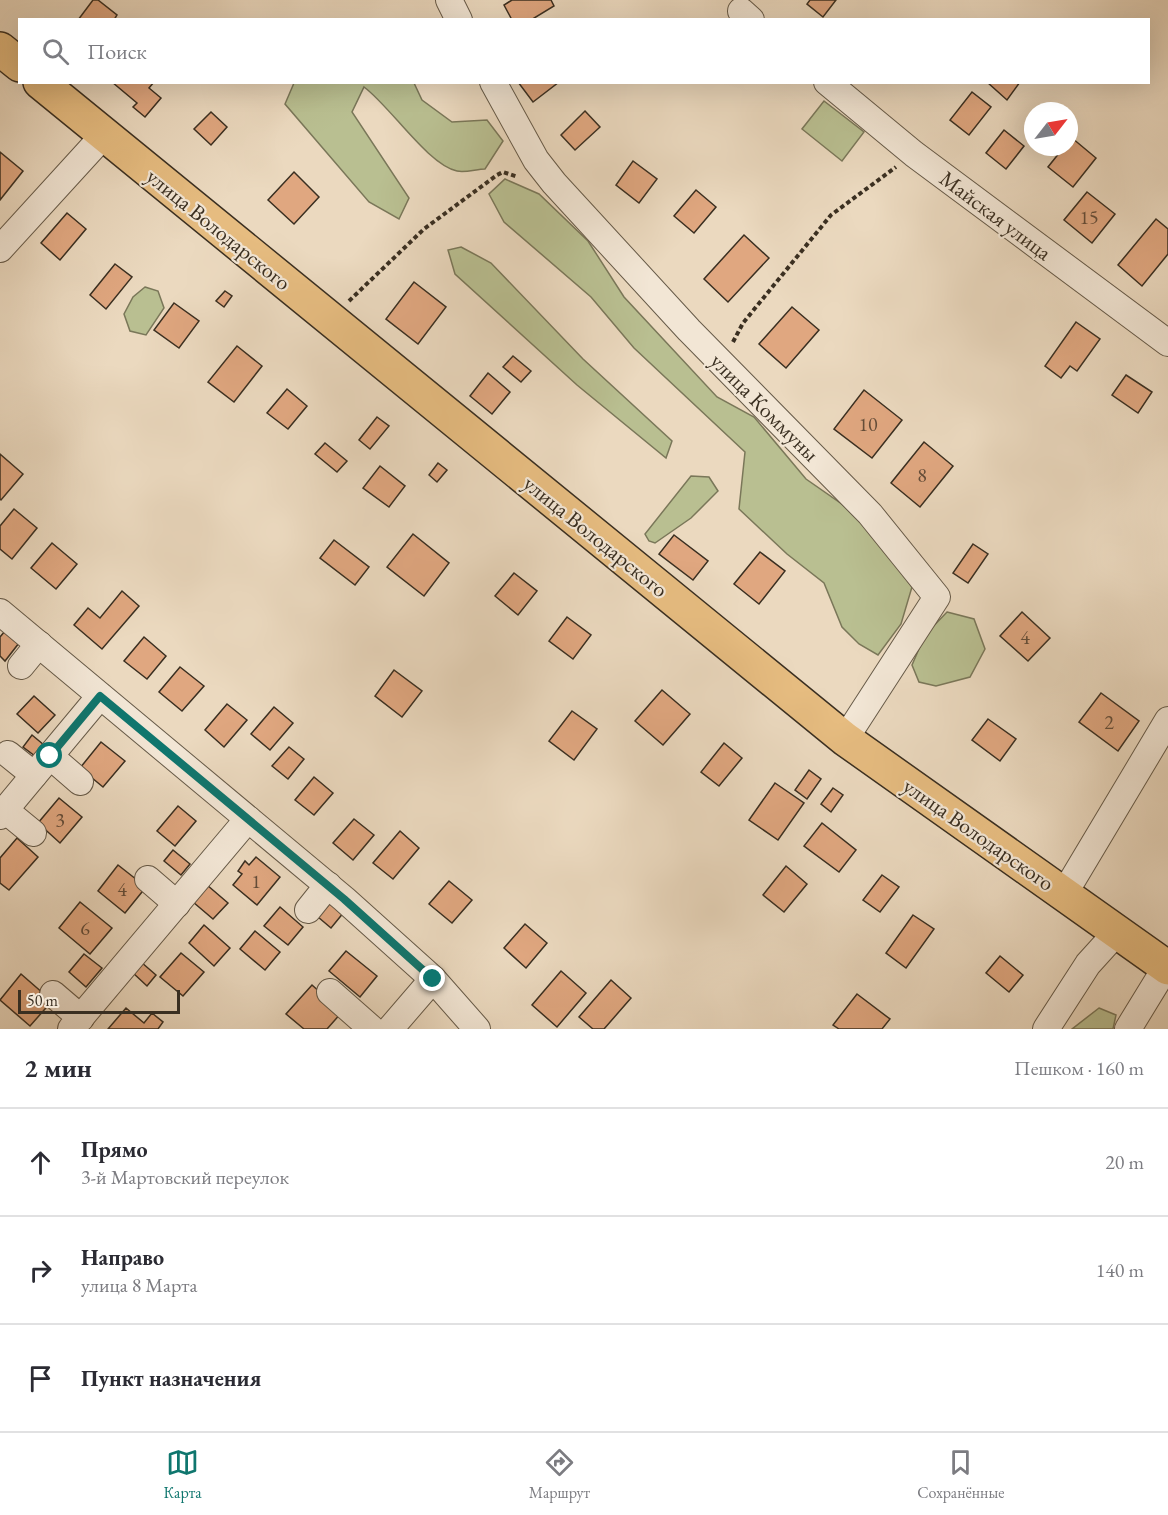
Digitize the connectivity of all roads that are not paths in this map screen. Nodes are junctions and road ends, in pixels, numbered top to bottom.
1 (449, 0) edge
2 (458, 18) edge
3 (0, 49) edge
4 (18, 63) edge
5 (42, 84) edge
6 (494, 84) edge
7 (829, 84) edge
8 (104, 135) junction
9 (0, 249) edge
10 (1168, 344) edge
11 (0, 612) edge
12 (24, 637) junction
13 (21, 666) dead end
14 (100, 696) junction
15 (1168, 720) edge
16 (845, 739) junction
17 (8, 754) dead end
18 (43, 760) junction
19 (80, 782) dead end
20 (3, 813) edge
21 (248, 819) junction
22 (33, 833) dead end
23 (148, 879) dead end
24 (190, 886) junction
25 (1064, 894) junction
26 (336, 897) junction
27 (308, 910) dead end
28 (1117, 932) junction
29 (1167, 968) edge
30 (433, 979) junction
31 (330, 992) dead end
32 (53, 994) dead end
33 (76, 1023) edge
34 (372, 1029) edge
35 (390, 1029) edge
36 (477, 1029) edge
37 (1046, 1029) edge
38 (1128, 1029) edge

1 - 2 street
3 - 4 main road
5 - 8 main road, улица Володарского
6 - 16 street, улица Коммуны
7 - 10 street, Майская улица
8 - 9 street
8 - 16 main road, улица Володарского
11 - 12 street
12 - 13 street
12 - 14 street
14 - 18 street
14 - 21 street
15 - 25 street
16 - 25 main road, улица Володарского
17 - 18 street
18 - 19 street
18 - 20 street
20 - 22 street
21 - 24 street
21 - 26 street
23 - 24 street
24 - 33 street
25 - 28 main road, улица Володарского
26 - 27 street
26 - 30 street
28 - 29 main road, улица Володарского
28 - 37 street
29 - 38 street
30 - 35 street
30 - 36 street
31 - 34 street
32 - 33 street

